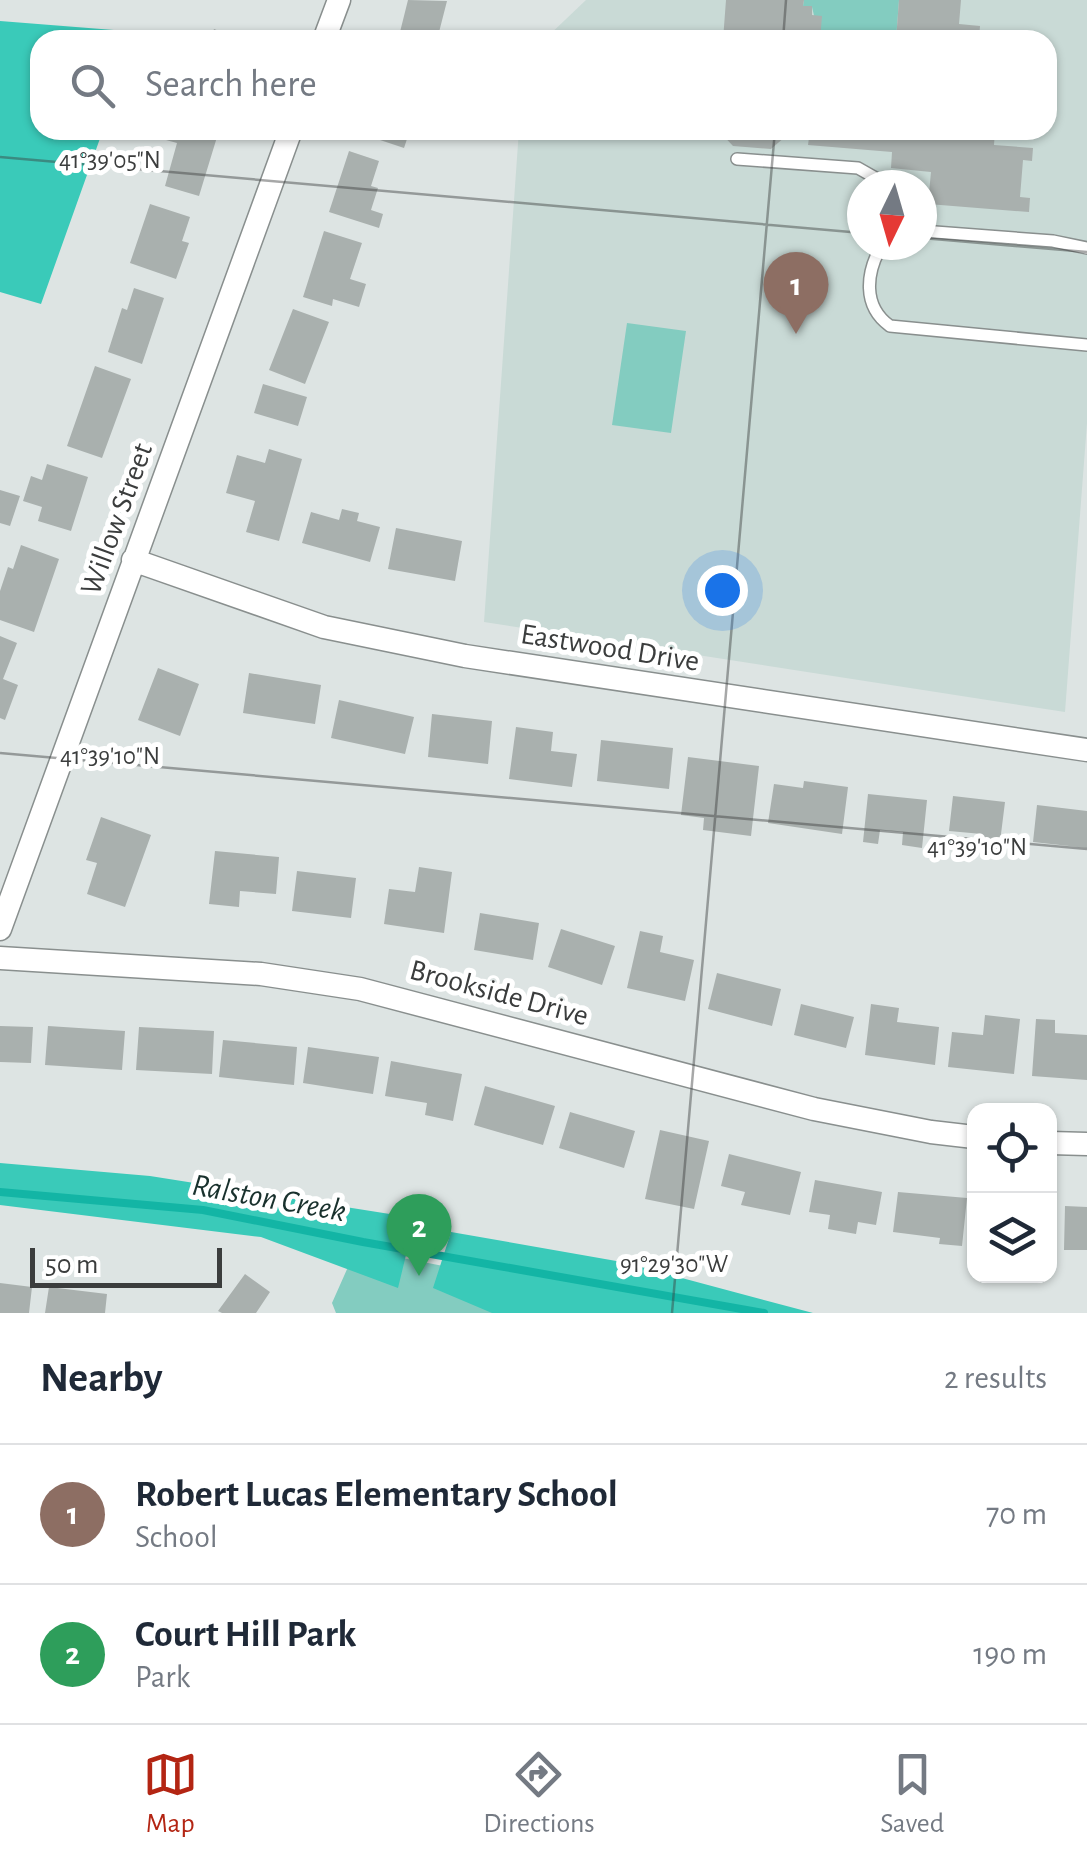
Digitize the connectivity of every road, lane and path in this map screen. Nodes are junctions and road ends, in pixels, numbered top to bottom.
1 (339, 0) edge
2 (328, 30) edge
3 (287, 140) edge
4 (737, 159) dead end
5 (862, 170) edge
6 (937, 232) edge
7 (1087, 248) edge
8 (873, 260) edge
9 (1087, 345) edge
10 (134, 560) junction
11 (1087, 750) edge
12 (0, 928) edge
13 (0, 958) edge
14 (967, 1136) edge
15 (1057, 1143) edge
16 (1087, 1144) edge

1 - 2 street
3 - 10 street, Willow Street
4 - 5 lane
6 - 7 lane
8 - 9 lane
10 - 11 street, Eastwood Drive
10 - 12 street, Willow Street
13 - 14 street, Brookside Drive
15 - 16 street

